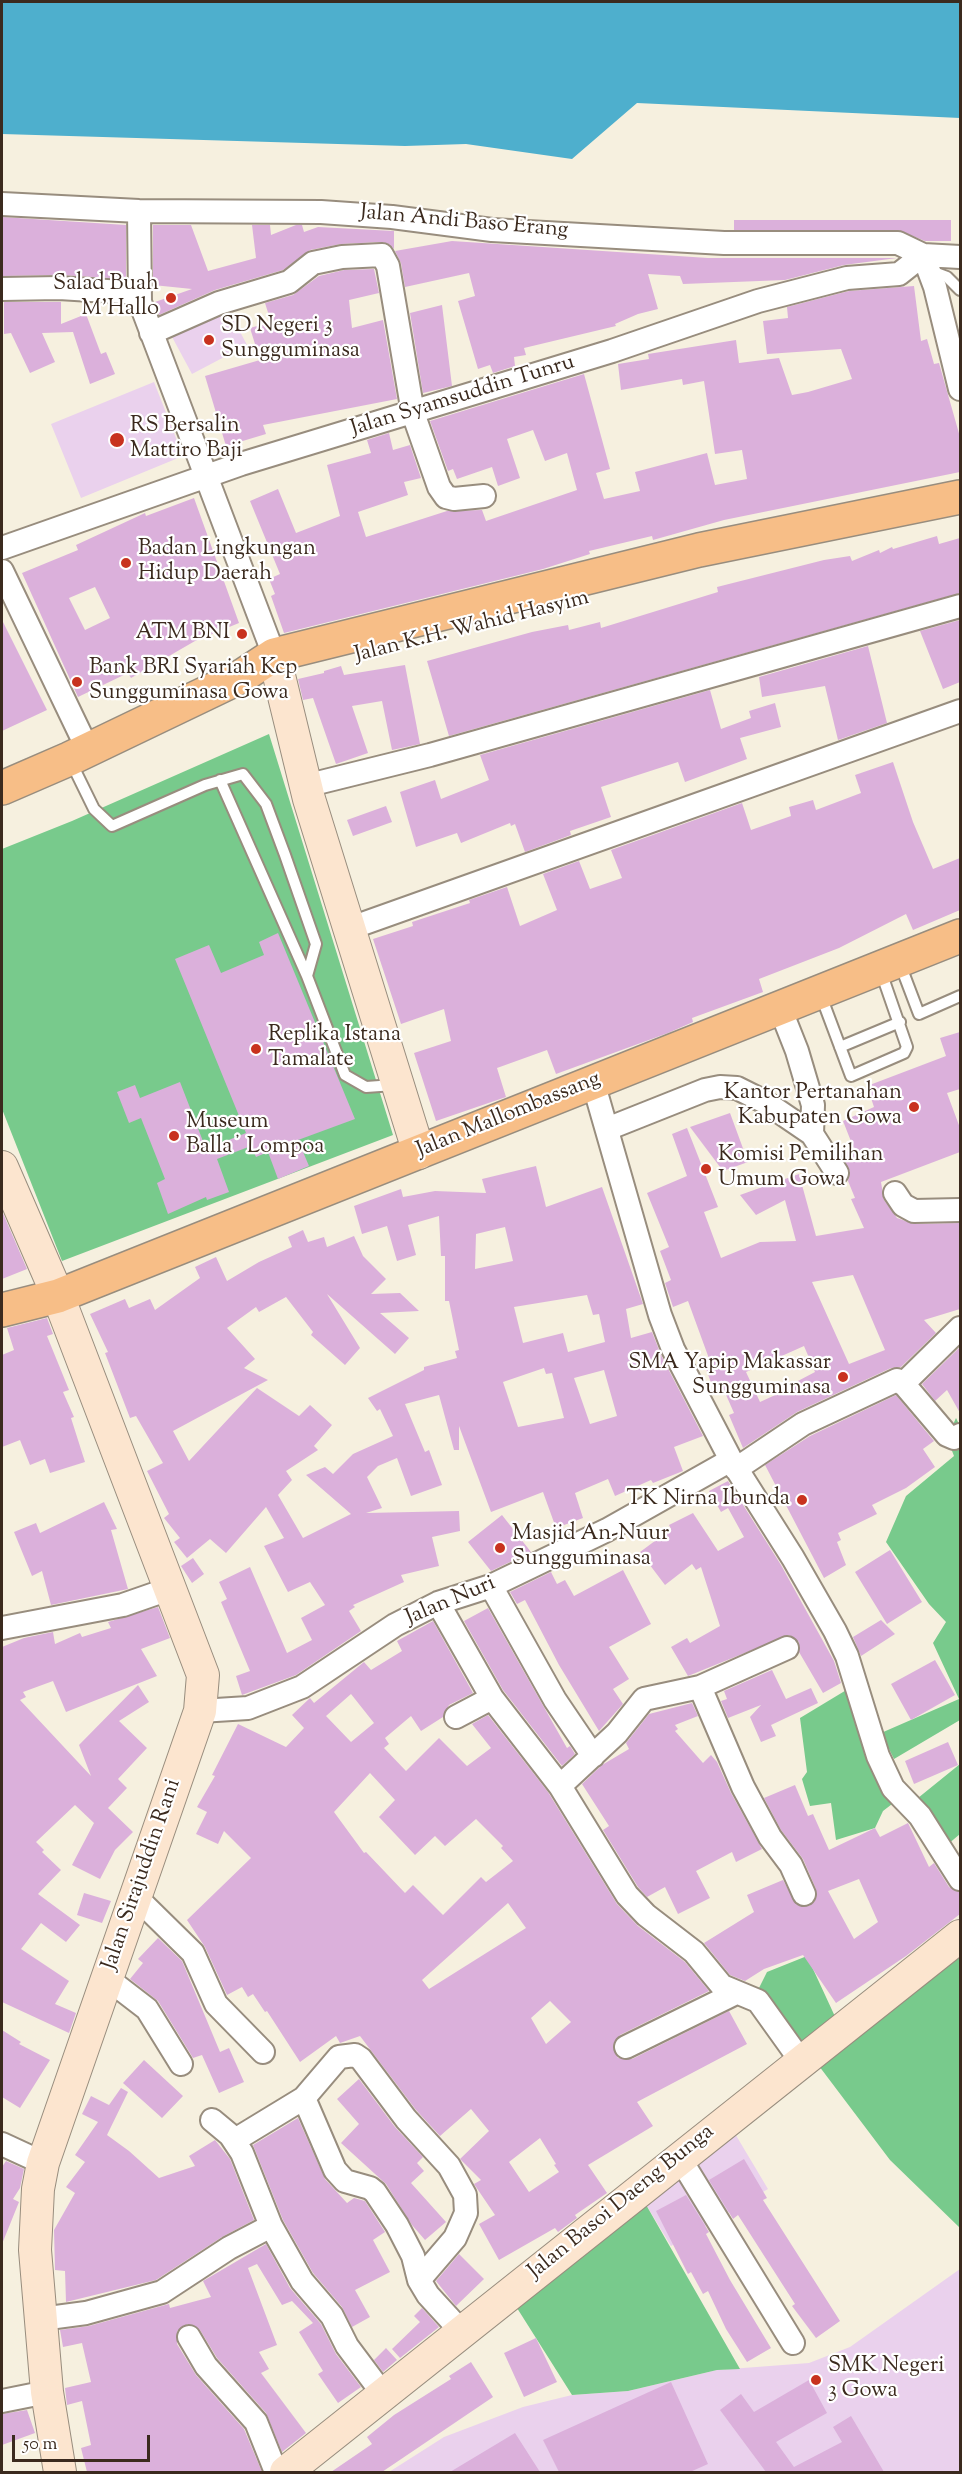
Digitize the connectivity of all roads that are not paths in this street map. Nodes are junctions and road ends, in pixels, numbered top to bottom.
1 (2, 204) edge
2 (139, 212) junction
3 (960, 256) edge
4 (927, 263) junction
5 (2, 289) edge
6 (960, 290) edge
7 (139, 293) junction
8 (151, 333) junction
9 (960, 389) edge
10 (412, 413) junction
11 (206, 477) junction
12 (484, 496) dead end
13 (960, 497) edge
14 (960, 517) edge
15 (2, 548) edge
16 (2, 571) edge
17 (960, 606) edge
18 (277, 666) junction
19 (960, 711) edge
20 (78, 755) junction
21 (220, 780) junction
22 (305, 786) junction
23 (2, 788) edge
24 (348, 929) junction
25 (960, 936) edge
26 (891, 972) junction
27 (307, 976) junction
28 (960, 996) edge
29 (823, 1001) junction
30 (900, 1022) junction
31 (787, 1024) junction
32 (840, 1047) junction
33 (593, 1082) junction
34 (397, 1085) junction
35 (607, 1129) junction
36 (812, 1134) junction
37 (419, 1153) junction
38 (2, 1167) edge
39 (837, 1173) dead end
40 (895, 1193) dead end
41 (960, 1210) edge
42 (58, 1296) junction
43 (2, 1310) edge
44 (960, 1328) edge
45 (903, 1384) junction
46 (951, 1432) edge
47 (733, 1464) junction
48 (491, 1586) junction
49 (169, 1589) junction
50 (438, 1603) junction
51 (2, 1628) edge
52 (787, 1648) dead end
53 (700, 1687) junction
54 (492, 1698) junction
55 (200, 1711) junction
56 (456, 1717) dead end
57 (593, 1756) junction
58 (560, 1786) junction
59 (960, 1879) edge
60 (804, 1894) dead end
61 (136, 1897) junction
62 (960, 1936) edge
63 (108, 1979) junction
64 (736, 1993) junction
65 (626, 2047) dead end
66 (263, 2052) dead end
67 (801, 2061) junction
68 (181, 2064) dead end
69 (304, 2098) junction
70 (212, 2120) dead end
71 (235, 2140) junction
72 (2, 2144) edge
73 (679, 2157) junction
74 (43, 2163) junction
75 (271, 2226) junction
76 (420, 2280) junction
77 (41, 2319) junction
78 (461, 2331) junction
79 (189, 2337) dead end
80 (793, 2343) dead end
81 (47, 2392) junction
82 (383, 2394) junction
83 (2, 2401) edge
84 (60, 2472) edge
85 (285, 2472) edge

1 - 2 street, Jalan Andi Baso Erang
2 - 4 street, Jalan Andi Baso Erang
2 - 7 street
3 - 4 street
4 - 6 lane
4 - 9 street
4 - 10 street, Jalan Syamsuddin Tunru
5 - 7 street
7 - 8 street
8 - 10 street
8 - 11 street
10 - 11 street, Jalan Syamsuddin Tunru
10 - 12 street
11 - 15 street, Jalan Syamsuddin Tunru
11 - 18 street
13 - 18 highway, Jalan K.H. Wahid Hasyim
14 - 18 highway, Jalan K.H. Wahid Hasyim
16 - 20 street
17 - 22 street
18 - 20 highway
18 - 22 street
19 - 24 street
20 - 21 lane
20 - 23 highway
21 - 27 lane
21 - 27 lane
22 - 24 street
24 - 34 street
25 - 26 highway, Jalan Mallombassang
26 - 28 lane
26 - 29 highway, Jalan Mallombassang
26 - 30 lane
27 - 34 lane
29 - 31 highway, Jalan Mallombassang
29 - 32 lane
30 - 32 lane
30 - 32 lane
31 - 33 highway, Jalan Mallombassang
31 - 36 street
33 - 35 street
33 - 37 highway, Jalan Mallombassang
34 - 37 street
35 - 36 street
35 - 47 street
36 - 39 street
37 - 42 highway, Jalan Mallombassang
38 - 42 street, Jalan Sirajuddin Rani
40 - 41 street
42 - 43 highway, Jalan Mallombassang
42 - 49 street, Jalan Sirajuddin Rani
44 - 45 street
45 - 46 street
45 - 47 street, Jalan Nuri
47 - 48 street, Jalan Nuri
47 - 59 street
48 - 50 street, Jalan Nuri
48 - 57 street
49 - 51 street
49 - 55 street, Jalan Sirajuddin Rani
50 - 54 street
50 - 55 street, Jalan Nuri
52 - 53 street
53 - 57 street
53 - 60 street
54 - 56 street
54 - 58 street
55 - 61 street, Jalan Sirajuddin Rani
57 - 58 street
58 - 64 street
61 - 63 street, Jalan Sirajuddin Rani
61 - 66 street
62 - 67 street, Jalan Basoi Daeng Bunga
63 - 68 street
63 - 74 street, Jalan Sirajuddin Rani
64 - 65 street
64 - 67 street
67 - 73 street, Jalan Basoi Daeng Bunga
69 - 71 street
69 - 76 street
69 - 76 street
70 - 71 street
71 - 75 street
72 - 74 street
73 - 78 street, Jalan Basoi Daeng Bunga
73 - 80 street
74 - 77 street, Jalan Sirajuddin Rani
75 - 77 street
75 - 82 street
76 - 78 street
77 - 81 street, Jalan Sirajuddin Rani
78 - 82 street, Jalan Basoi Daeng Bunga
79 - 85 street
81 - 83 street
81 - 84 street, Jalan Sirajuddin Rani
82 - 85 street, Jalan Basoi Daeng Bunga

